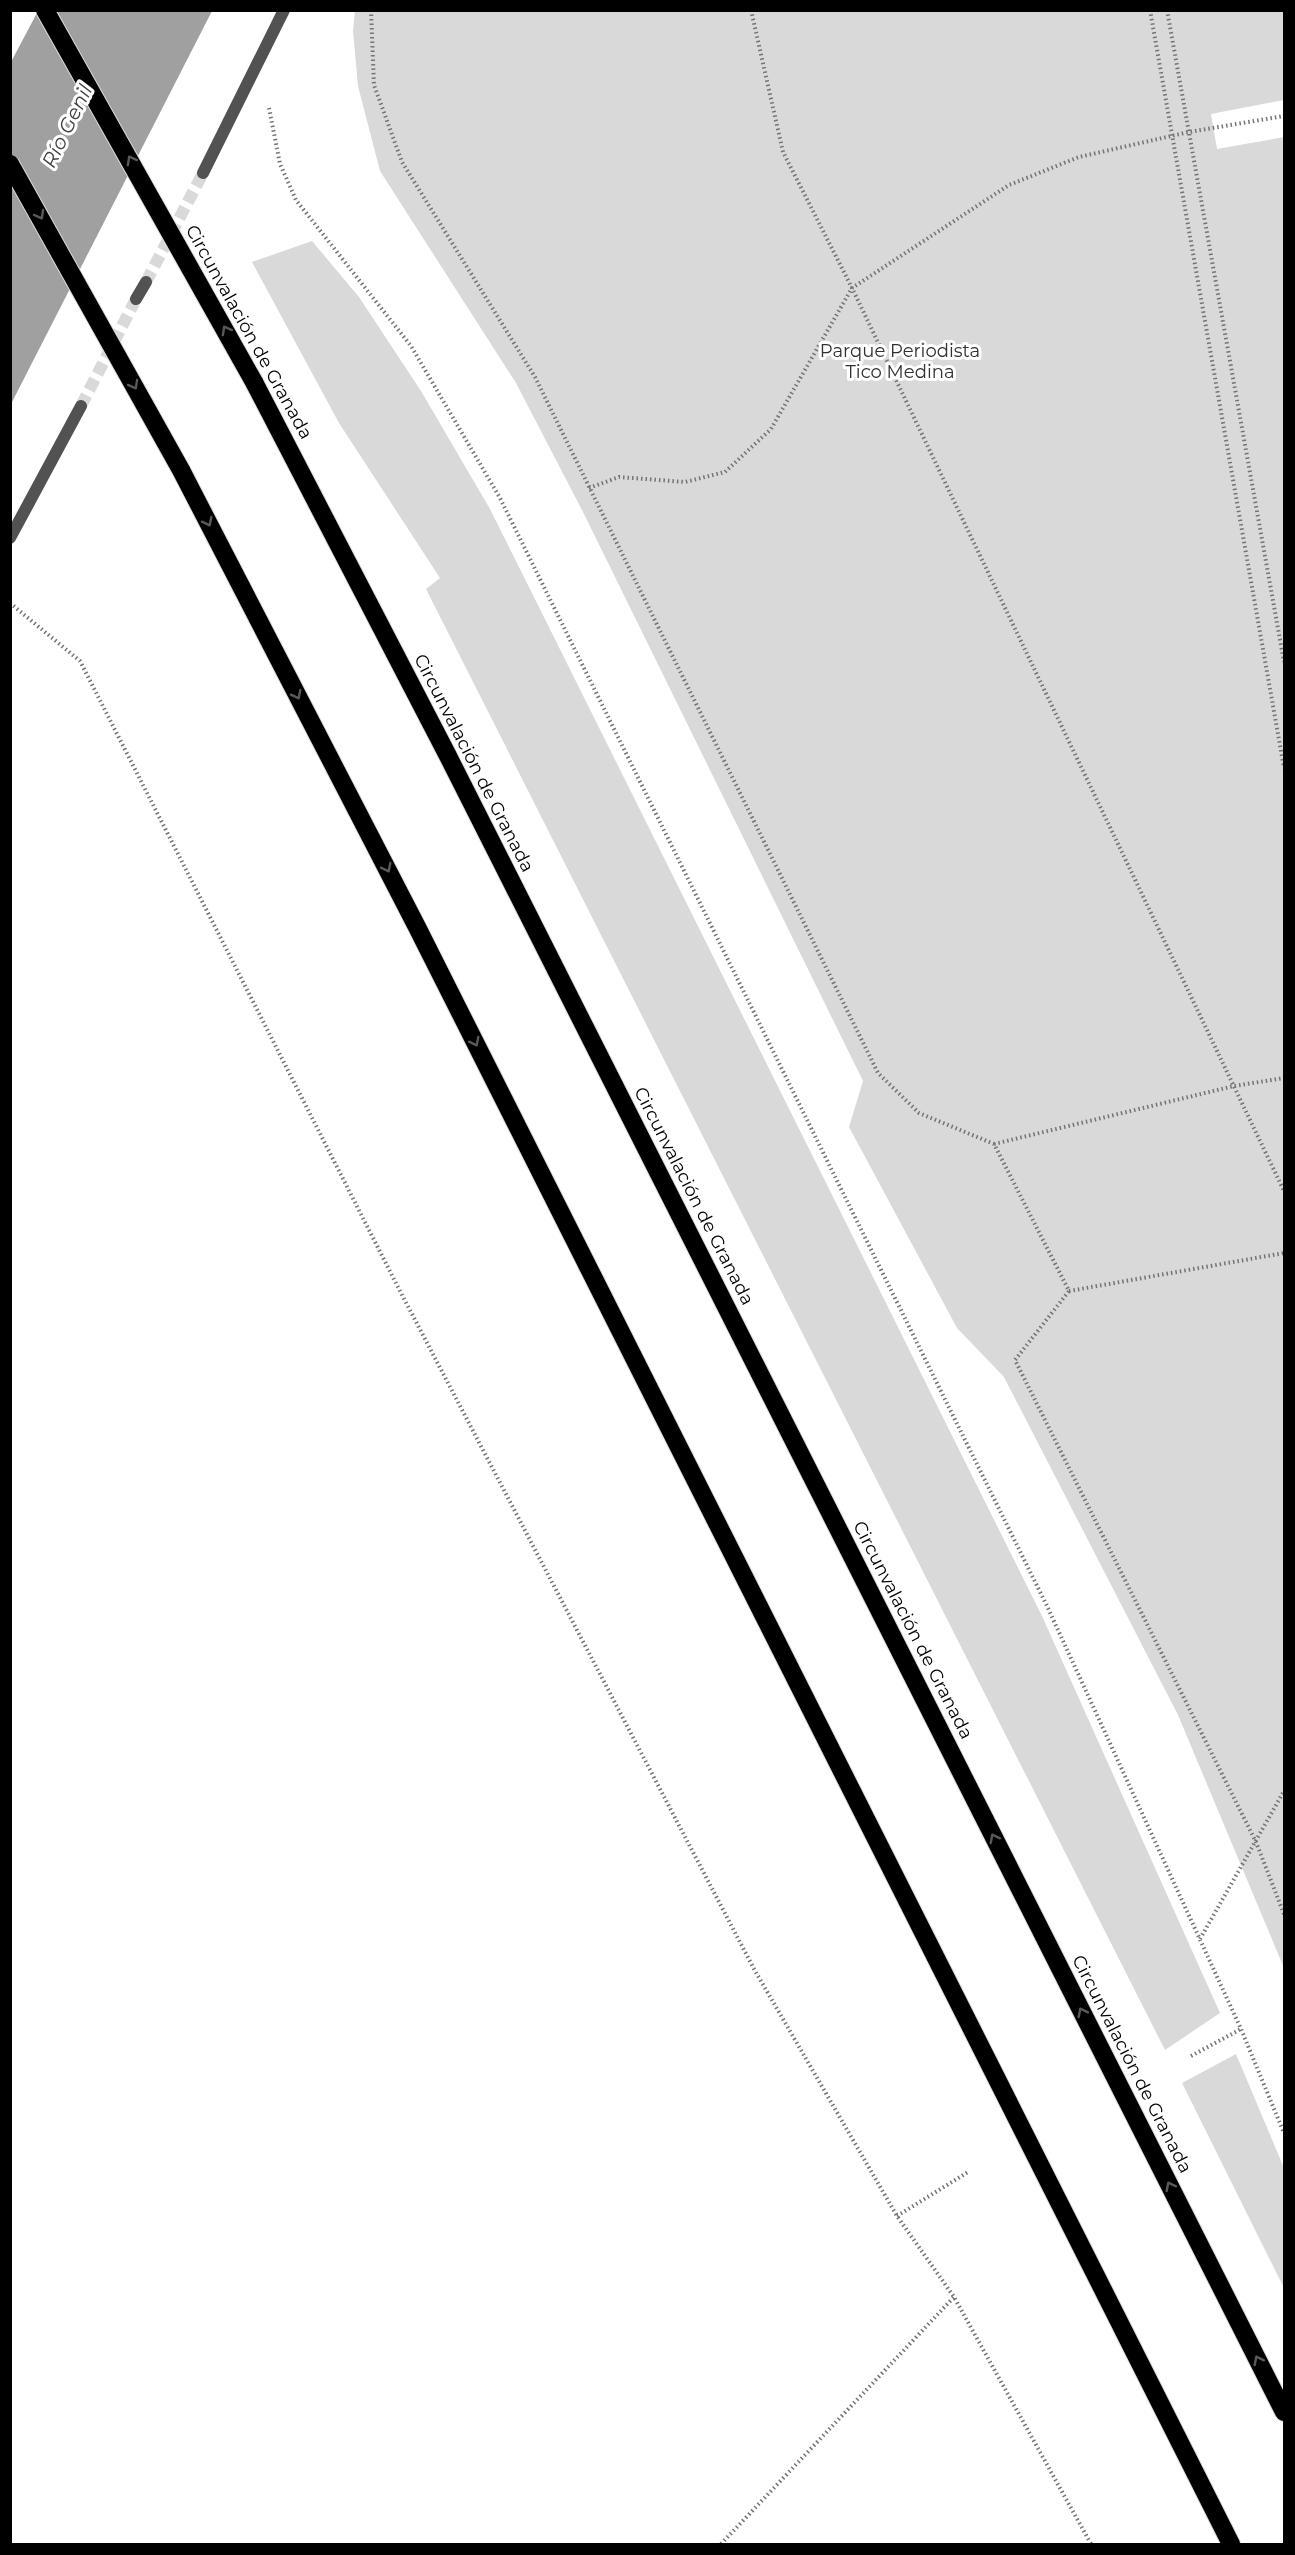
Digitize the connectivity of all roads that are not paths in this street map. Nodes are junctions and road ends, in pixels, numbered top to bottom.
1 (45, 10) edge
2 (284, 10) edge
3 (10, 164) edge
4 (202, 173) tunnel mouth
5 (146, 282) tunnel mouth
6 (136, 299) tunnel mouth
7 (81, 406) tunnel mouth
8 (10, 538) edge
9 (1284, 2412) edge
10 (1231, 2544) edge

9 -> 1 highway, Circunvalación de Granada, bridge
2 - 4 street
3 -> 10 highway, bridge
5 - 6 street
7 - 8 street

